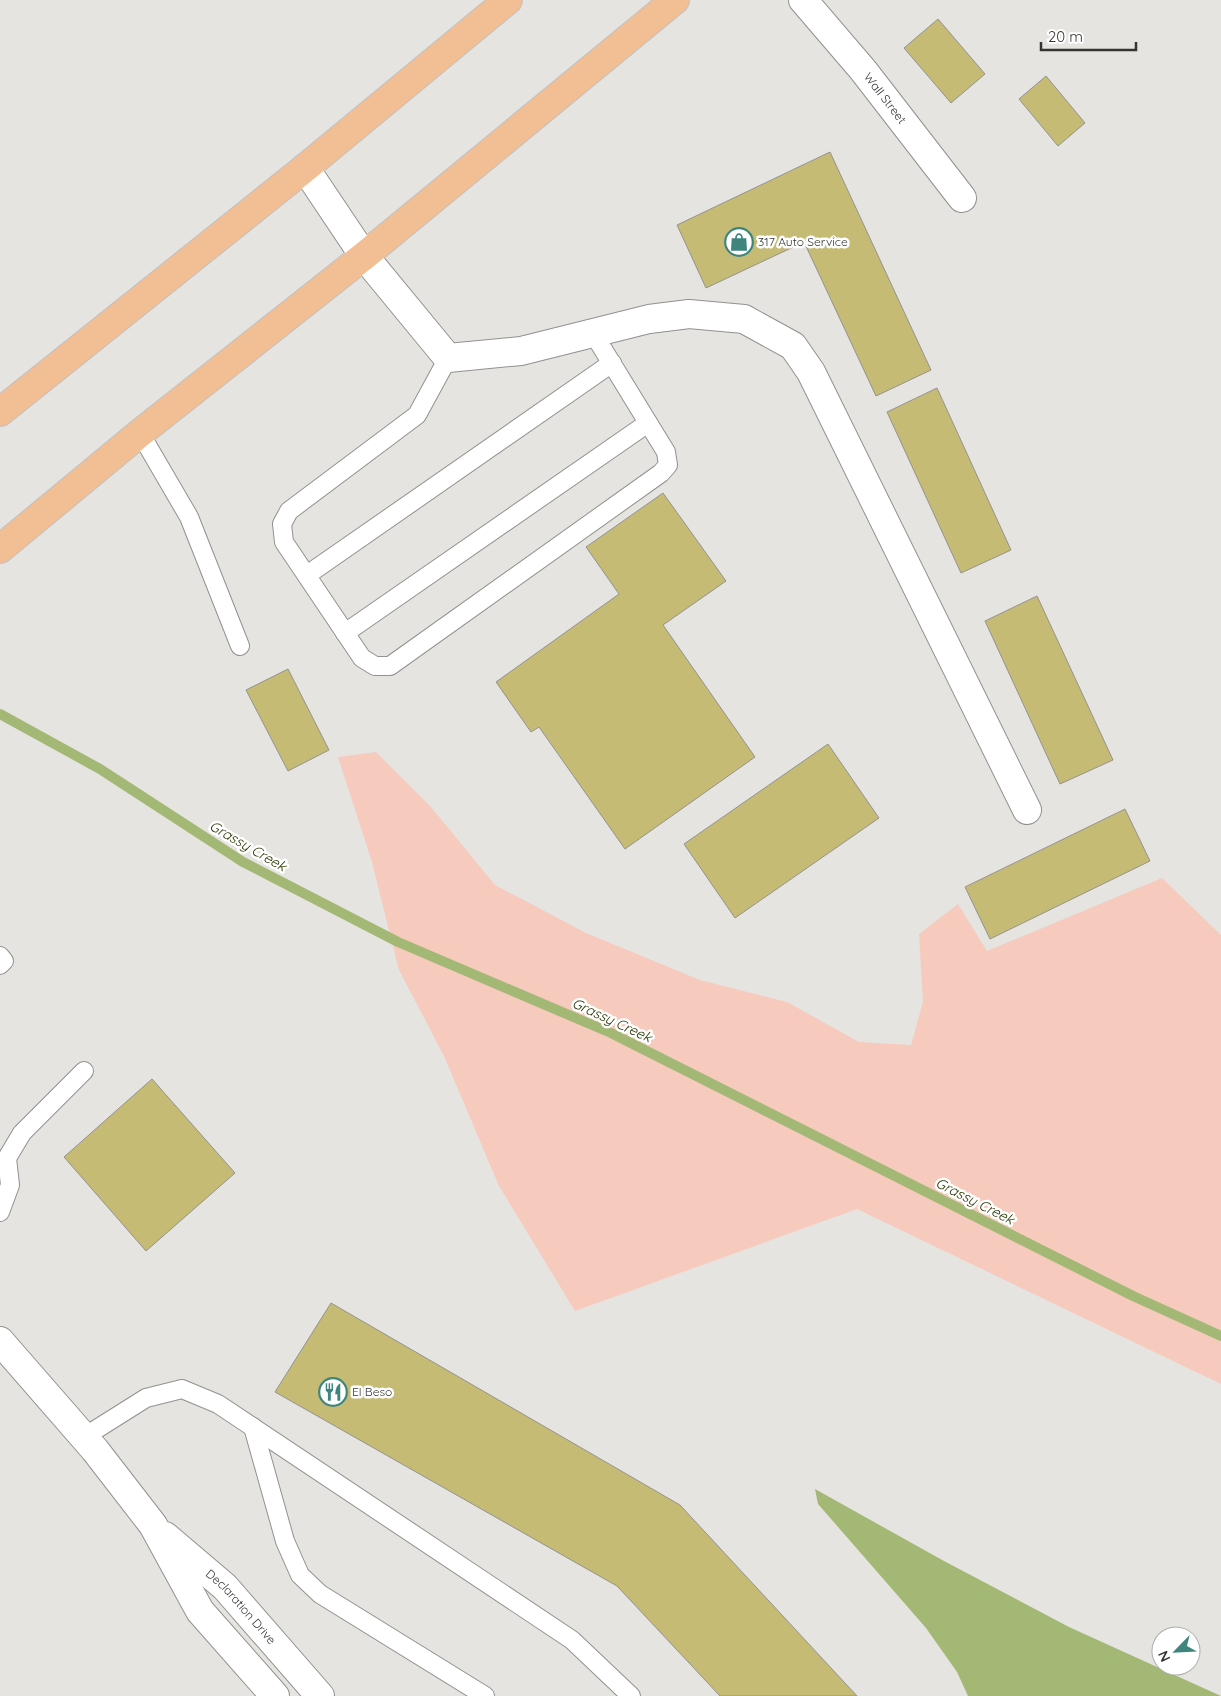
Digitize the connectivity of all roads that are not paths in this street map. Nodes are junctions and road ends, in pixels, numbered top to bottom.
1 (508, 0) edge
2 (675, 0) edge
3 (803, 0) edge
4 (305, 168) junction
5 (962, 198) dead end
6 (364, 256) junction
7 (593, 333) junction
8 (448, 358) junction
9 (612, 363) junction
10 (0, 412) edge
11 (648, 423) junction
12 (140, 433) junction
13 (0, 549) edge
14 (307, 575) junction
15 (345, 633) junction
16 (240, 646) dead end
17 (1027, 810) dead end
18 (0, 956) edge
19 (0, 965) edge
20 (84, 1071) dead end
21 (0, 1212) edge
22 (0, 1341) edge
23 (253, 1427) junction
24 (84, 1437) junction
25 (153, 1525) junction
26 (275, 1696) edge
27 (320, 1696) edge
28 (485, 1696) edge
29 (631, 1696) edge

1 - 4 main road
2 - 6 main road
3 - 5 street, Wall Street
4 - 6 street
4 - 10 main road
6 - 8 street
6 - 12 main road
7 - 8 street
7 - 9 lane
7 - 17 street
8 - 14 lane
9 - 11 lane
9 - 14 lane
11 - 15 lane
11 - 15 lane
12 - 13 main road
12 - 16 lane
14 - 15 lane
18 - 19 lane
20 - 21 lane
22 - 24 street, Declaration Drive
23 - 24 lane
23 - 28 lane
23 - 29 lane
24 - 25 street, Declaration Drive
25 - 26 street, Declaration Drive
25 - 27 street, Declaration Drive

